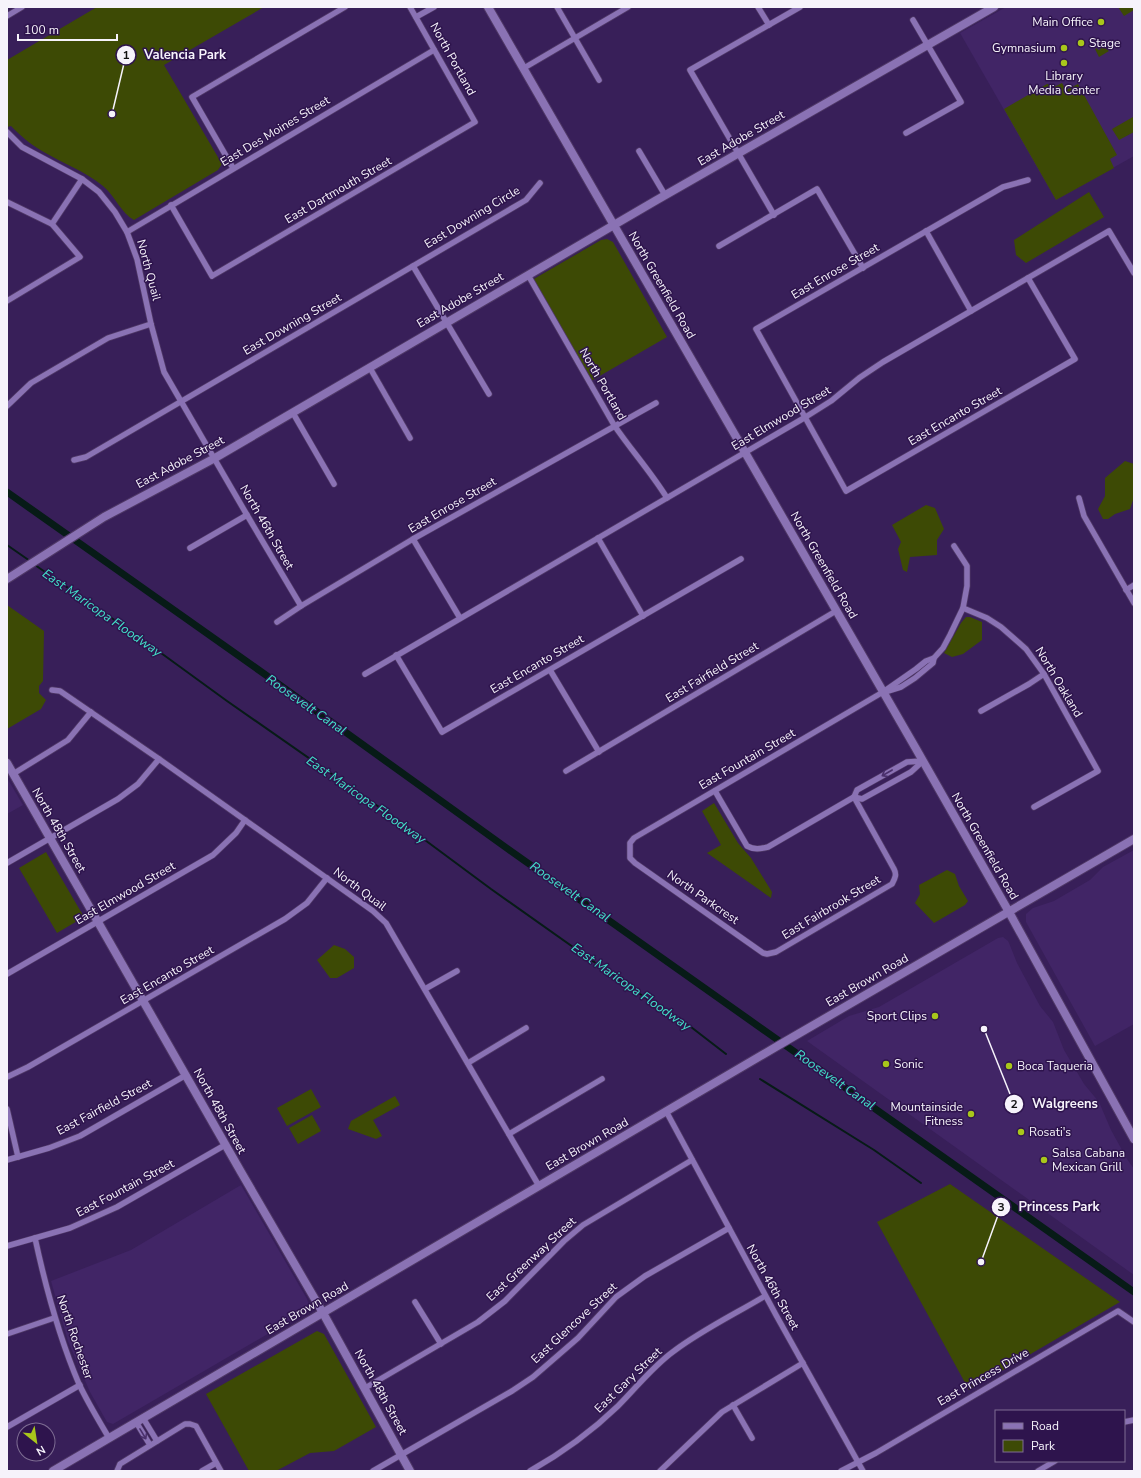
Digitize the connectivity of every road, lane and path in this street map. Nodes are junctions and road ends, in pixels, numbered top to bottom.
1 (22, 7) edge
2 (345, 7) edge
3 (410, 7) edge
4 (434, 7) edge
5 (488, 7) edge
6 (557, 7) edge
7 (628, 7) edge
8 (758, 7) edge
9 (800, 7) edge
10 (994, 7) edge
11 (7, 16) edge
12 (416, 17) junction
13 (913, 20) dead end
14 (769, 25) junction
15 (575, 38) junction
16 (927, 45) junction
17 (434, 50) junction
18 (524, 68) junction
19 (600, 80) dead end
20 (475, 122) joint
21 (7, 132) edge
22 (906, 133) dead end
23 (639, 152) dead end
24 (738, 153) junction
25 (234, 168) junction
26 (82, 179) junction
27 (1028, 180) dead end
28 (540, 183) dead end
29 (665, 195) junction
30 (7, 202) edge
31 (171, 206) junction
32 (774, 215) junction
33 (52, 224) junction
34 (614, 224) junction
35 (926, 231) junction
36 (127, 232) junction
37 (719, 246) dead end
38 (413, 266) junction
39 (863, 268) junction
40 (1134, 273) edge
41 (528, 275) junction
42 (1028, 278) junction
43 (7, 301) edge
44 (971, 311) junction
45 (446, 322) junction
46 (151, 324) junction
47 (370, 368) junction
48 (489, 394) dead end
49 (182, 400) junction
50 (656, 403) dead end
51 (7, 406) edge
52 (293, 413) junction
53 (804, 418) junction
54 (614, 425) junction
55 (410, 438) dead end
56 (745, 452) junction
57 (215, 458) junction
58 (74, 460) dead end
59 (334, 484) dead end
60 (667, 498) junction
61 (1079, 498) dead end
62 (247, 515) junction
63 (598, 538) junction
64 (413, 539) junction
65 (954, 546) dead end
66 (190, 548) dead end
67 (741, 559) dead end
68 (7, 579) edge
69 (1134, 585) edge
70 (1126, 590) junction
71 (1134, 603) edge
72 (301, 606) junction
73 (964, 608) junction
74 (836, 611) junction
75 (643, 616) junction
76 (460, 618) junction
77 (277, 622) dead end
78 (396, 655) junction
79 (934, 658) junction
80 (916, 669) junction
81 (550, 670) junction
82 (365, 674) dead end
83 (922, 674) junction
84 (1044, 674) junction
85 (52, 690) dead end
86 (884, 692) junction
87 (981, 711) dead end
88 (91, 712) junction
89 (599, 752) junction
90 (159, 759) junction
91 (923, 761) junction
92 (7, 763) edge
93 (566, 771) dead end
94 (13, 774) junction
95 (871, 782) junction
96 (715, 791) junction
97 (876, 792) junction
98 (854, 798) junction
99 (1034, 807) dead end
100 (245, 820) junction
101 (50, 839) junction
102 (1134, 839) edge
103 (629, 851) joint
104 (7, 863) edge
105 (327, 878) junction
106 (1009, 912) junction
107 (98, 922) junction
108 (772, 953) joint
109 (457, 971) dead end
110 (7, 974) edge
111 (425, 989) junction
112 (143, 1001) junction
113 (526, 1028) dead end
114 (468, 1063) junction
115 (186, 1075) junction
116 (7, 1077) edge
117 (602, 1079) dead end
118 (7, 1109) edge
119 (666, 1111) junction
120 (509, 1134) junction
121 (1134, 1139) edge
122 (225, 1145) junction
123 (18, 1157) junction
124 (7, 1160) edge
125 (692, 1160) junction
126 (539, 1186) junction
127 (729, 1228) junction
128 (35, 1238) junction
129 (7, 1246) edge
130 (765, 1296) junction
131 (415, 1302) dead end
132 (323, 1313) junction
133 (54, 1318) junction
134 (1134, 1322) edge
135 (7, 1334) edge
136 (441, 1344) junction
137 (802, 1364) junction
138 (80, 1385) junction
139 (365, 1388) junction
140 (733, 1405) junction
141 (140, 1420) junction
142 (7, 1427) edge
143 (109, 1438) junction
144 (752, 1438) dead end
145 (157, 1441) junction
146 (150, 1445) junction
147 (401, 1455) junction
148 (858, 1461) junction
149 (216, 1462) junction
150 (1053, 1462) edge
151 (117, 1470) edge
152 (53, 1471) edge
153 (202, 1471) edge
154 (221, 1471) edge
155 (373, 1471) edge
156 (410, 1471) edge
157 (530, 1471) edge
158 (660, 1471) edge
159 (841, 1471) edge
160 (864, 1471) edge
161 (1038, 1471) edge

1 - 11 street
2 - 25 street
3 - 12 street, North Portland
4 - 12 street
5 - 18 main road, North Greenfield Road
6 - 15 street
7 - 15 street
8 - 14 street
9 - 14 street
10 - 16 main road, East Adobe Street
12 - 17 street, North Portland
13 - 16 street
14 - 24 street
15 - 18 street
15 - 19 street
16 - 22 street
16 - 24 main road, East Adobe Street
17 - 20 street, North Portland
17 - 25 street, East Des Moines Street
18 - 34 main road, North Greenfield Road
20 - 31 street, East Dartmouth Street
21 - 26 street, North Quail
23 - 29 street
24 - 29 main road, East Adobe Street
24 - 32 street
25 - 31 street, East Des Moines Street
26 - 33 street
26 - 36 street, North Quail
27 - 35 street, East Enrose Street
28 - 38 street, East Downing Circle
29 - 34 main road, East Adobe Street
30 - 33 street
31 - 36 street, East Des Moines Street
32 - 37 street
32 - 39 street
33 - 43 street
34 - 41 main road, East Adobe Street
34 - 56 main road, North Greenfield Road
35 - 39 street, East Enrose Street
35 - 44 street
36 - 46 street, North Quail
38 - 45 street
38 - 49 street, East Downing Street
39 - 53 street, East Enrose Street
40 - 42 street, East Elmwood Street
41 - 45 main road, East Adobe Street
41 - 54 street, North Portland
42 - 44 street, East Elmwood Street
42 - 53 street, East Encanto Street
44 - 53 street, East Elmwood Street
45 - 47 main road, East Adobe Street
45 - 48 street
46 - 49 street, North Quail
46 - 51 street
47 - 52 main road, East Adobe Street
47 - 55 street
49 - 57 street, North Quail
49 - 58 street
50 - 54 street, East Enrose Street
52 - 57 main road, East Adobe Street
52 - 59 street
53 - 56 street, East Elmwood Street
54 - 60 street, North Portland
54 - 64 street, East Enrose Street
56 - 60 street, East Elmwood Street
56 - 74 main road, North Greenfield Road
57 - 62 street, North 46th Street
57 - 68 main road, East Adobe Street
60 - 63 street, East Elmwood Street
61 - 70 street
62 - 66 street
62 - 72 street, North 46th Street
63 - 75 street
63 - 76 street, East Elmwood Street
64 - 72 street, East Enrose Street
64 - 76 street
65 - 73 street, East Fountain Street
67 - 75 street, East Encanto Street
69 - 70 street
70 - 71 street
72 - 77 street, East Enrose Street
73 - 79 street, East Fountain Street
73 - 84 street, North Oakland
74 - 86 main road, North Greenfield Road
74 - 89 street, East Fairfield Street
75 - 81 street, East Encanto Street
76 - 78 street, East Elmwood Street
78 - 81 street, East Encanto Street
78 - 82 street, East Elmwood Street
79 - 80 street, East Fountain Street
79 - 83 street, East Fountain Street
80 - 83 street
80 - 86 street, East Fountain Street
81 - 89 street
83 - 86 street, East Fountain Street
84 - 87 street
84 - 99 street, North Oakland
85 - 88 street, North Quail
86 - 91 main road, North Greenfield Road
86 - 96 street, East Fountain Street
88 - 90 street, North Quail
88 - 94 street
89 - 93 street, East Fairfield Street
90 - 100 street, North Quail
90 - 101 street
91 -> 95 street
91 - 97 street
91 - 106 main road, North Greenfield Road
92 - 94 main road, North 48th Street
94 - 101 main road, North 48th Street
95 - 97 street
95 - 98 street
96 - 98 street
96 - 103 street, East Fountain Street
97 - 98 street
98 - 108 street, East Fairbrook Street
100 - 105 street, North Quail
100 - 107 street, East Elmwood Street
101 - 104 street
101 - 107 main road, North 48th Street
102 - 106 main road, East Brown Road
103 - 108 street, North Parkcrest
105 - 111 street, North Quail
105 - 112 street, East Encanto Street
106 - 119 main road, East Brown Road
106 - 121 main road, North Greenfield Road
107 - 110 street, East Elmwood Street
107 - 112 main road, North 48th Street
109 - 111 street
111 - 114 street, North Quail
112 - 115 main road, North 48th Street
112 - 116 street, East Encanto Street
113 - 114 street
114 - 120 street, North Quail
115 - 122 main road, North 48th Street
115 - 123 street, East Fairfield Street
117 - 120 street
118 - 123 street
119 - 125 street, North 46th Street
119 - 126 main road, East Brown Road
120 - 126 street, North Quail
122 - 128 street, East Fountain Street
122 - 132 main road, North 48th Street
123 - 124 street, East Fairfield Street
125 - 127 street, North 46th Street
125 - 136 street, East Greenway Street
126 - 132 main road, East Brown Road
127 - 130 street, North 46th Street
127 - 147 street, East Glencove Street
128 - 129 street, East Fountain Street
128 - 133 street, North Rochester
130 - 137 street, North 46th Street
130 - 157 street, East Gary Street
131 - 136 street
132 - 139 main road, North 48th Street
132 - 141 main road, East Brown Road
133 - 135 street
133 - 138 street, North Rochester
134 - 148 street, East Princess Drive
136 - 139 street, East Greenway Street
137 - 140 street
137 - 148 street, North 46th Street
138 - 142 street
138 - 143 street, North Rochester
139 - 147 main road, North 48th Street
140 - 144 street
140 - 158 street
141 - 143 main road, East Brown Road
141 - 145 street
141 -> 146 street
143 - 152 main road, East Brown Road
145 - 146 street
145 - 149 street
146 - 151 street
147 - 155 street, East Glencove Street
147 - 156 main road, North 48th Street
148 - 159 street, East Princess Drive
148 - 160 street, North 46th Street
149 - 153 street
149 - 154 street
150 - 161 street

